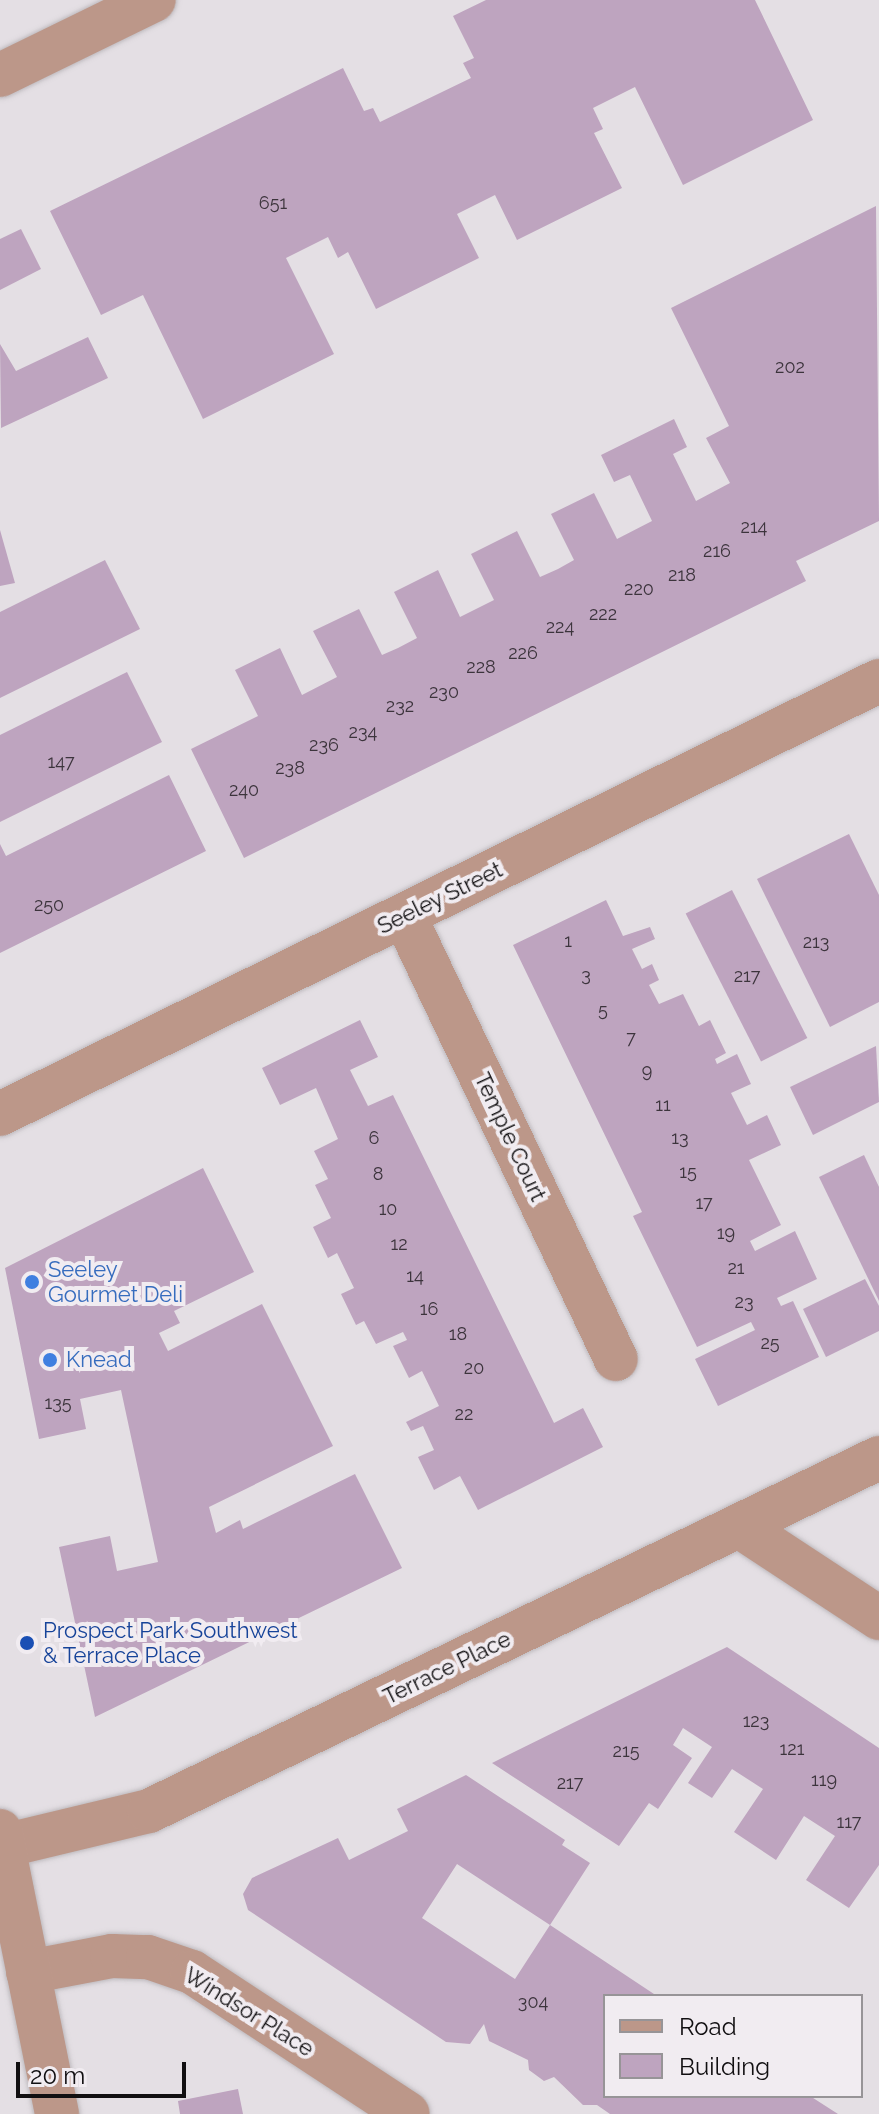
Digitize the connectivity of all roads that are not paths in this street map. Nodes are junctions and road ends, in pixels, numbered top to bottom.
1 (154, 0) edge
2 (0, 75) edge
3 (879, 681) edge
4 (404, 915) junction
5 (0, 1114) edge
6 (616, 1359) dead end
7 (879, 1458) edge
8 (739, 1526) junction
9 (879, 1618) edge
10 (2, 1838) edge
11 (28, 1972) junction
12 (57, 2114) edge
13 (408, 2114) edge

1 - 2 street
3 - 4 street, Seeley Street
4 - 5 street, Seeley Street
4 - 6 street, Temple Court
7 - 8 street, Terrace Place
8 - 9 street
8 - 10 street, Terrace Place
10 - 11 street
11 - 12 street
11 - 13 street, Windsor Place

